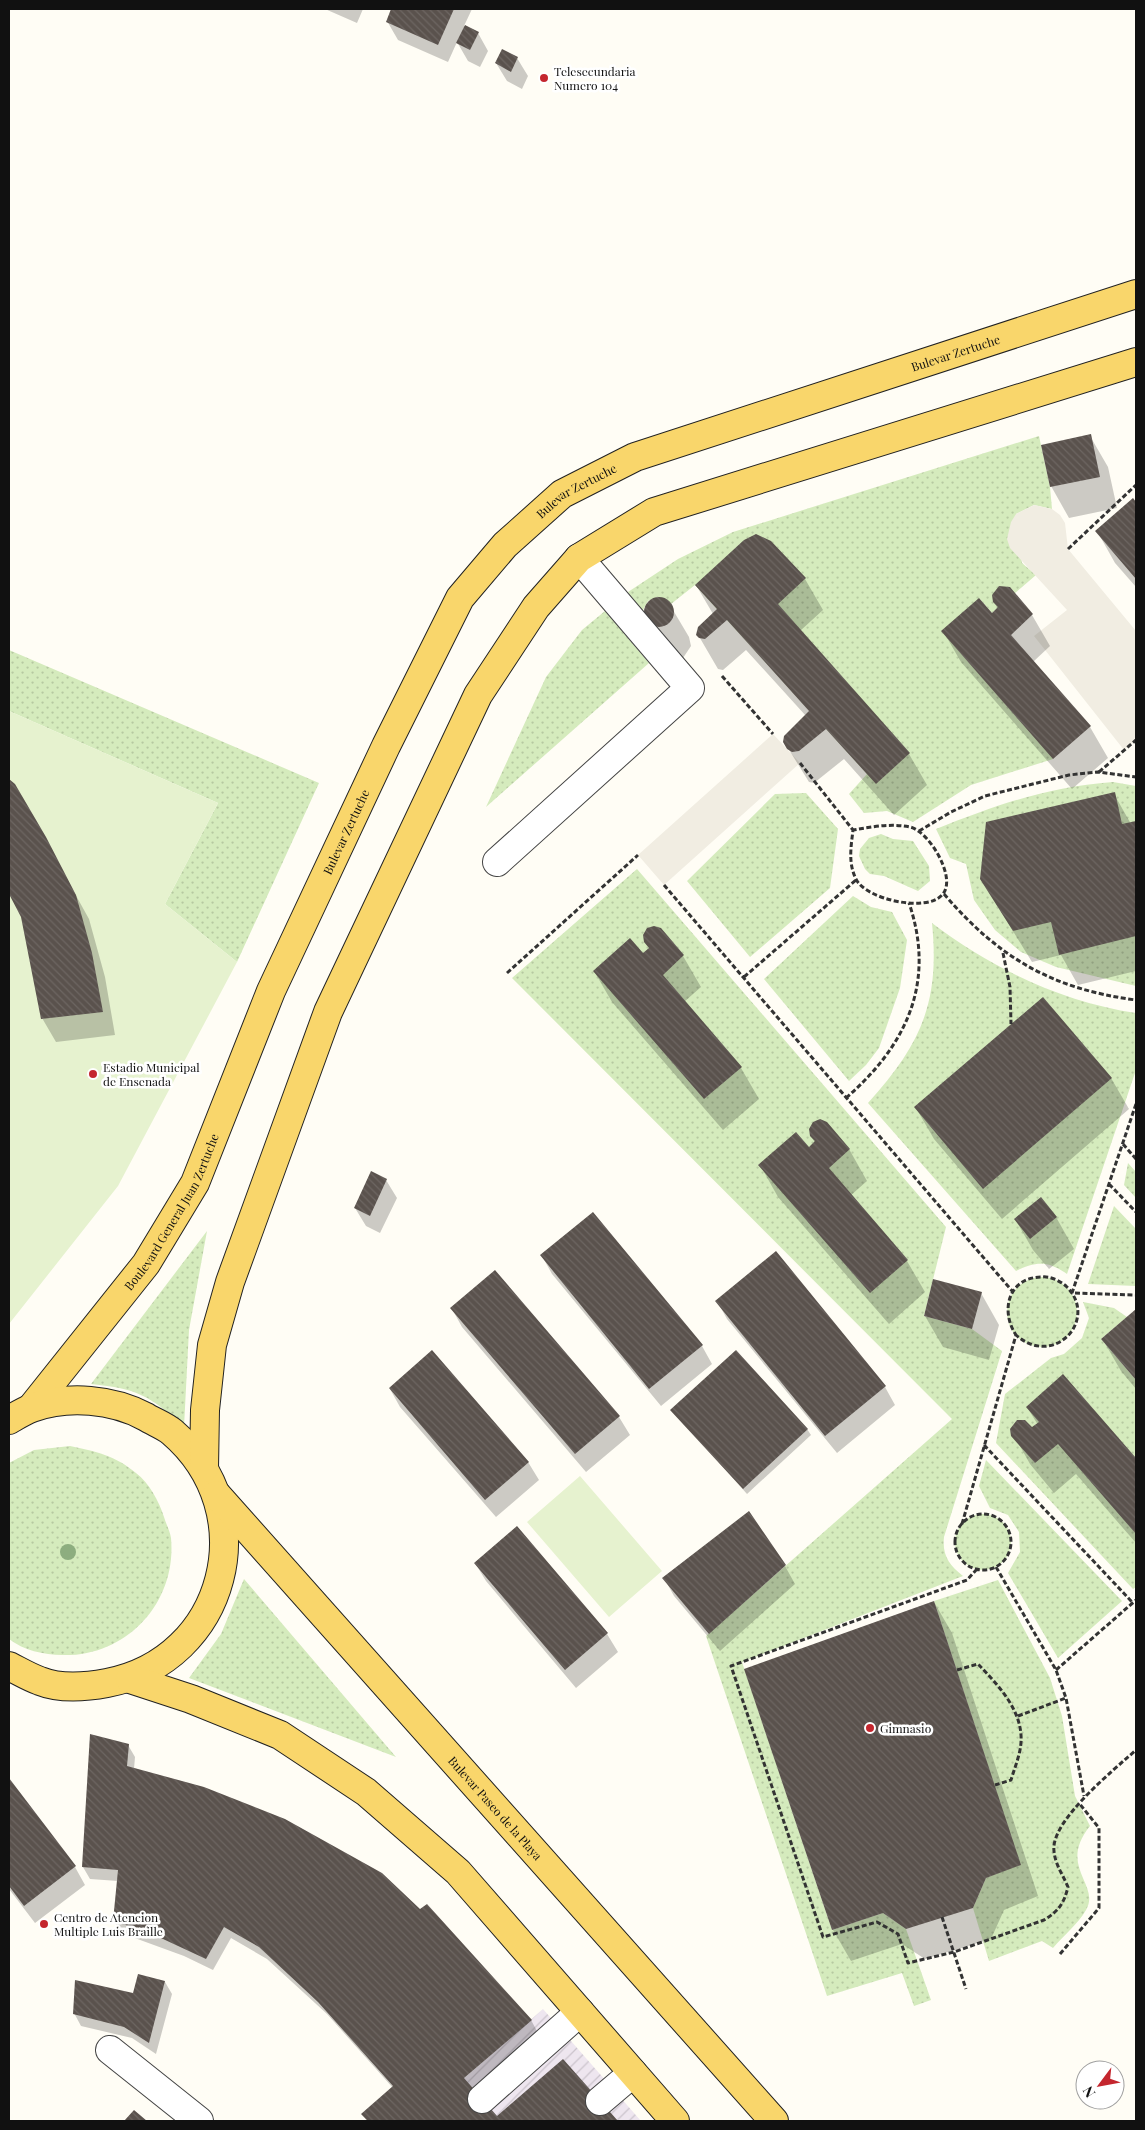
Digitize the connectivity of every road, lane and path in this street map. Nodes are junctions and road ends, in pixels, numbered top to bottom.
1 (1136, 294) edge
2 (1136, 362) edge
3 (1136, 485) edge
4 (1068, 549) dead end
5 (579, 558) junction
6 (715, 669) dead end
7 (773, 734) dead end
8 (1136, 740) edge
9 (800, 763) dead end
10 (1098, 772) junction
11 (1136, 777) edge
12 (853, 830) junction
13 (918, 831) junction
14 (638, 855) dead end
15 (497, 862) dead end
16 (856, 880) junction
17 (664, 886) dead end
18 (944, 894) junction
19 (909, 903) junction
20 (1003, 952) junction
21 (508, 973) dead end
22 (744, 978) junction
23 (271, 992) joint
24 (1136, 1000) edge
25 (1011, 1024) dead end
26 (846, 1098) junction
27 (1136, 1104) edge
28 (1123, 1144) junction
29 (1136, 1160) edge
30 (1109, 1184) junction
31 (1136, 1212) edge
32 (1013, 1292) junction
33 (1072, 1293) junction
34 (1136, 1295) edge
35 (1016, 1335) junction
36 (32, 1408) junction
37 (9, 1420) edge
38 (984, 1445) junction
39 (204, 1468) junction
40 (216, 1495) junction
41 (962, 1524) junction
42 (996, 1566) junction
43 (977, 1569) junction
44 (1134, 1601) edge
45 (9, 1666) edge
46 (957, 1670) dead end
47 (1056, 1670) junction
48 (130, 1679) junction
49 (41, 1682) junction
50 (9, 1685) edge
51 (1066, 1698) junction
52 (1018, 1716) junction
53 (1136, 1750) edge
54 (995, 1785) dead end
55 (1084, 1796) junction
56 (1079, 1803) junction
57 (942, 1917) dead end
58 (954, 1952) junction
59 (1060, 1954) dead end
60 (966, 1989) dead end
61 (580, 2012) junction
62 (110, 2050) dead end
63 (633, 2073) junction
64 (482, 2099) dead end
65 (600, 2101) dead end
66 (199, 2121) edge
67 (675, 2121) edge
68 (774, 2121) edge

1 - 23 main road, Bulevar Zertuche
2 - 5 main road
3 - 4 path
5 - 15 street
5 - 39 main road
6 - 7 path
8 - 10 path
9 - 12 path
10 - 11 path
10 - 13 path
12 - 13 path
12 - 16 path
13 - 18 path
14 - 21 path
16 - 19 path
16 - 22 path
17 - 22 path
18 - 19 path
18 - 20 path
19 - 26 path
20 - 24 path
20 - 25 path
22 - 26 path
23 - 36 main road, Boulevard General Juan Zertuche
26 - 32 path
27 - 28 path
28 - 29 path
28 - 30 path
30 - 31 path
30 - 33 path
32 - 33 path
32 - 35 path
33 - 34 path
33 - 35 path
35 - 38 path
36 - 37 main road
36 - 39 main road
38 - 41 path
38 - 44 path
39 - 40 main road
40 - 48 main road
40 - 68 main road, Bulevar Paseo de la Playa
41 - 42 path
41 - 43 path
42 - 43 path
42 - 47 path
43 - 58 path
44 - 47 path
45 - 49 main road
46 - 52 path
47 - 51 path
48 - 49 main road
48 - 61 main road
49 - 50 main road
51 - 52 path
51 - 55 path
52 - 54 path
53 - 55 path
55 - 56 path
56 - 58 path
56 - 59 path
57 - 58 path
58 - 60 path
61 - 63 main road
61 - 64 street
62 - 66 street
63 - 65 street
63 - 67 main road

